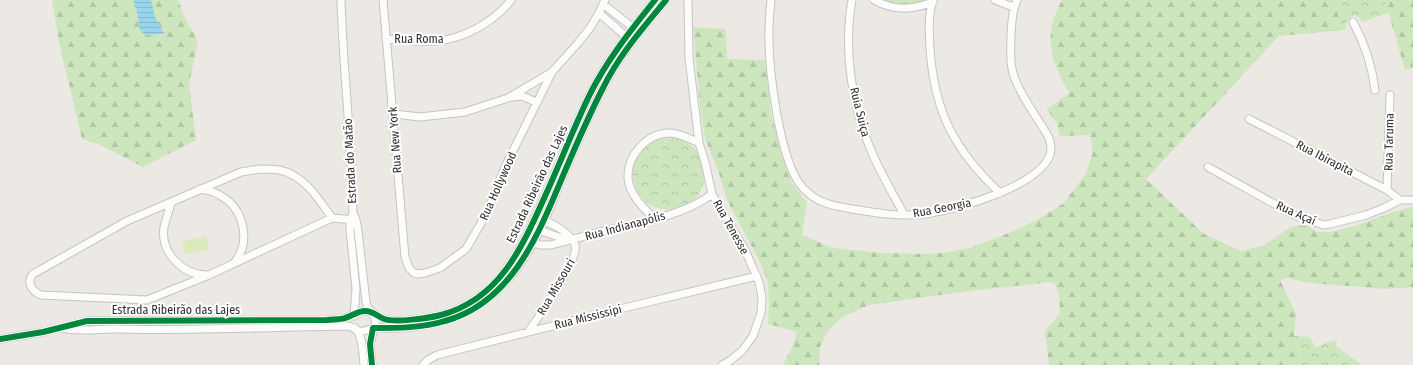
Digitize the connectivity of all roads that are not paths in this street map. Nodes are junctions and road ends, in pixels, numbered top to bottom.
1 (341, 0) edge
2 (383, 0) edge
3 (512, 0) edge
4 (655, 0) edge
5 (666, 0) edge
6 (688, 0) edge
7 (771, 0) edge
8 (852, 0) edge
9 (874, 0) edge
10 (995, 0) edge
11 (933, 1) edge
12 (604, 2) edge
13 (1015, 3) edge
14 (599, 13) junction
15 (1353, 22) dead end
16 (632, 28) junction
17 (639, 33) junction
18 (626, 36) junction
19 (386, 39) junction
20 (632, 41) junction
21 (552, 72) junction
22 (1375, 90) dead end
23 (1390, 94) dead end
24 (508, 98) junction
25 (536, 102) junction
26 (394, 114) junction
27 (1249, 119) dead end
28 (699, 144) junction
29 (1208, 167) dead end
30 (200, 189) junction
31 (1388, 190) junction
32 (1000, 193) junction
33 (712, 194) junction
34 (1400, 200) junction
35 (1413, 200) edge
36 (171, 203) junction
37 (904, 215) junction
38 (536, 217) junction
39 (332, 218) junction
40 (353, 218) junction
41 (654, 218) junction
42 (544, 221) junction
43 (531, 228) junction
44 (540, 231) junction
45 (526, 240) junction
46 (570, 240) junction
47 (533, 244) junction
48 (233, 264) junction
49 (418, 274) joint
50 (209, 275) junction
51 (757, 276) junction
52 (372, 312) junction
53 (354, 316) junction
54 (62, 328) junction
55 (373, 328) junction
56 (358, 331) junction
57 (528, 332) junction
58 (0, 338) edge
59 (364, 365) edge
60 (372, 365) edge
61 (423, 365) edge
62 (722, 365) edge

1 - 40 street, Estrada do Matão
2 - 19 street, Rua New York
3 - 19 street, Rua Roma
4 - 16 street, Estrada Ribeirão das Lajes
5 - 17 street, Estrada Ribeirão das Lajes
6 - 28 street, Rua Tenesse
7 - 37 street, Rua Georgia
8 - 37 street, Ruia Suiça
9 - 11 street
10 - 13 street
11 - 32 street
12 - 14 street, Rua Hollywood
12 - 16 street
13 - 32 street, Rua Georgia
14 - 18 street
14 - 21 street, Rua Hollywood
15 - 22 street
16 - 17 street
16 - 18 street, Estrada Ribeirão das Lajes
17 - 20 street, Estrada Ribeirão das Lajes
18 - 20 street
18 - 38 street, Estrada Ribeirão das Lajes
19 - 26 street, Rua New York
20 - 42 street, Estrada Ribeirão das Lajes
21 - 24 street, Rua Hollywood
21 - 25 street, Rua Hollywood
23 - 31 street, Rua Taruma
24 - 25 street
24 - 26 street, Rua Hollywood
25 - 49 street, Rua Hollywood
26 - 49 street, Rua New York
27 - 31 street, Rua Ibirapita
28 - 33 street, Rua Tenesse
28 - 41 street
29 - 34 street, Rua Açaí
30 - 36 street
30 - 39 street
30 - 48 street
31 - 34 street, Rua Ibirapita
32 - 37 street, Rua Georgia
33 - 41 street, Rua Indianapólis
33 - 51 street, Rua Tenesse
34 - 35 street, Rua Açaí
36 - 50 street
36 - 50 street
38 - 42 street
38 - 43 street, Estrada Ribeirão das Lajes
39 - 40 street
39 - 48 street
40 - 52 street, Estrada do Matão
40 - 53 street
41 - 46 street, Rua Indianapólis
42 - 44 street, Estrada Ribeirão das Lajes
42 - 46 street
43 - 44 street
43 - 45 street, Estrada Ribeirão das Lajes
44 - 46 street
44 - 47 street, Estrada Ribeirão das Lajes
45 - 47 street
45 - 52 street, Estrada Ribeirão das Lajes
46 - 47 street, Rua Indianapólis
46 - 57 street, Rua Missouri
47 - 55 street, Estrada Ribeirão das Lajes
48 - 50 street
51 - 57 street, Rua Mississipi
51 - 62 street, Rua Tenesse
52 - 53 street
52 - 55 street, Estrada do Matão
53 - 54 street, Estrada Ribeirão das Lajes
53 - 56 street
54 - 56 street
54 - 58 street, Estrada Ribeirão das Lajes
55 - 56 street
55 - 60 street, Estrada do Matão
56 - 59 street
57 - 61 street, Rua Mississipi

